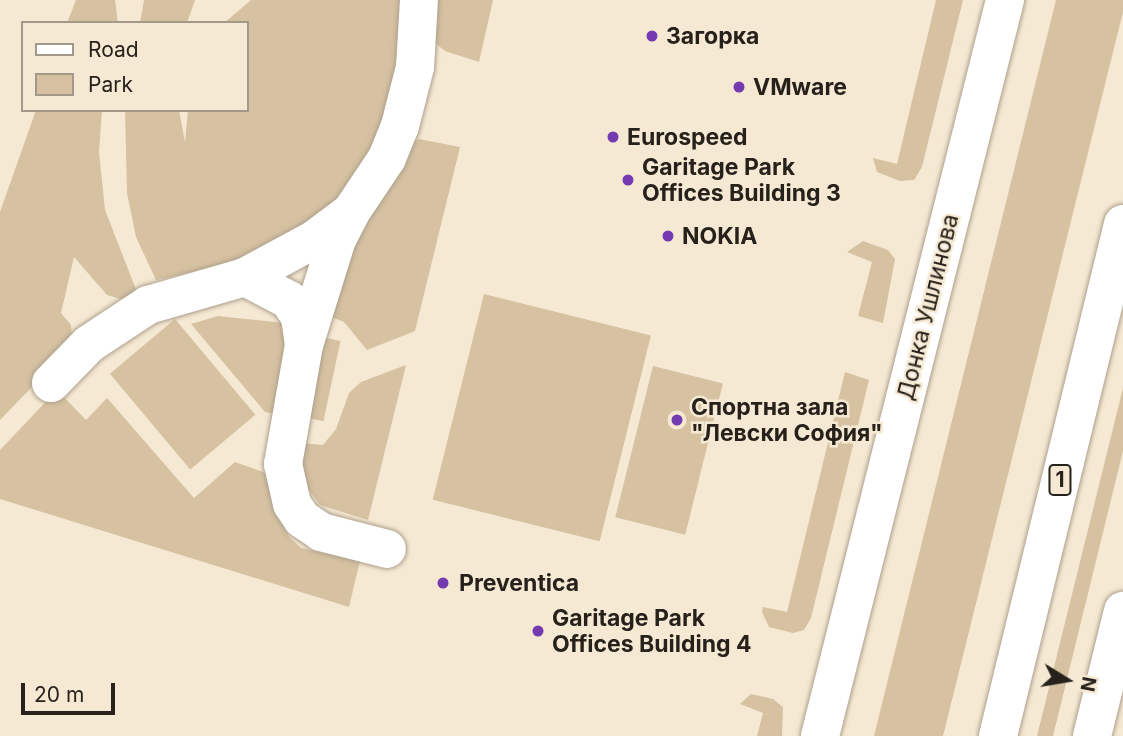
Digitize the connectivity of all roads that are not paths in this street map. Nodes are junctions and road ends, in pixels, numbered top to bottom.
1 (419, 0) edge
2 (1005, 0) edge
3 (351, 212) junction
4 (1123, 224) edge
5 (246, 277) junction
6 (304, 345) junction
7 (51, 383) dead end
8 (387, 549) dead end
9 (1123, 611) edge
10 (820, 736) edge
11 (998, 736) edge
12 (1092, 736) edge

1 - 3 main road
2 - 10 main road, Донка Ушлинова
3 - 5 main road
3 - 6 main road
4 - 11 main road, 1
5 - 6 main road
5 - 7 main road
6 - 8 main road
9 - 12 main road

